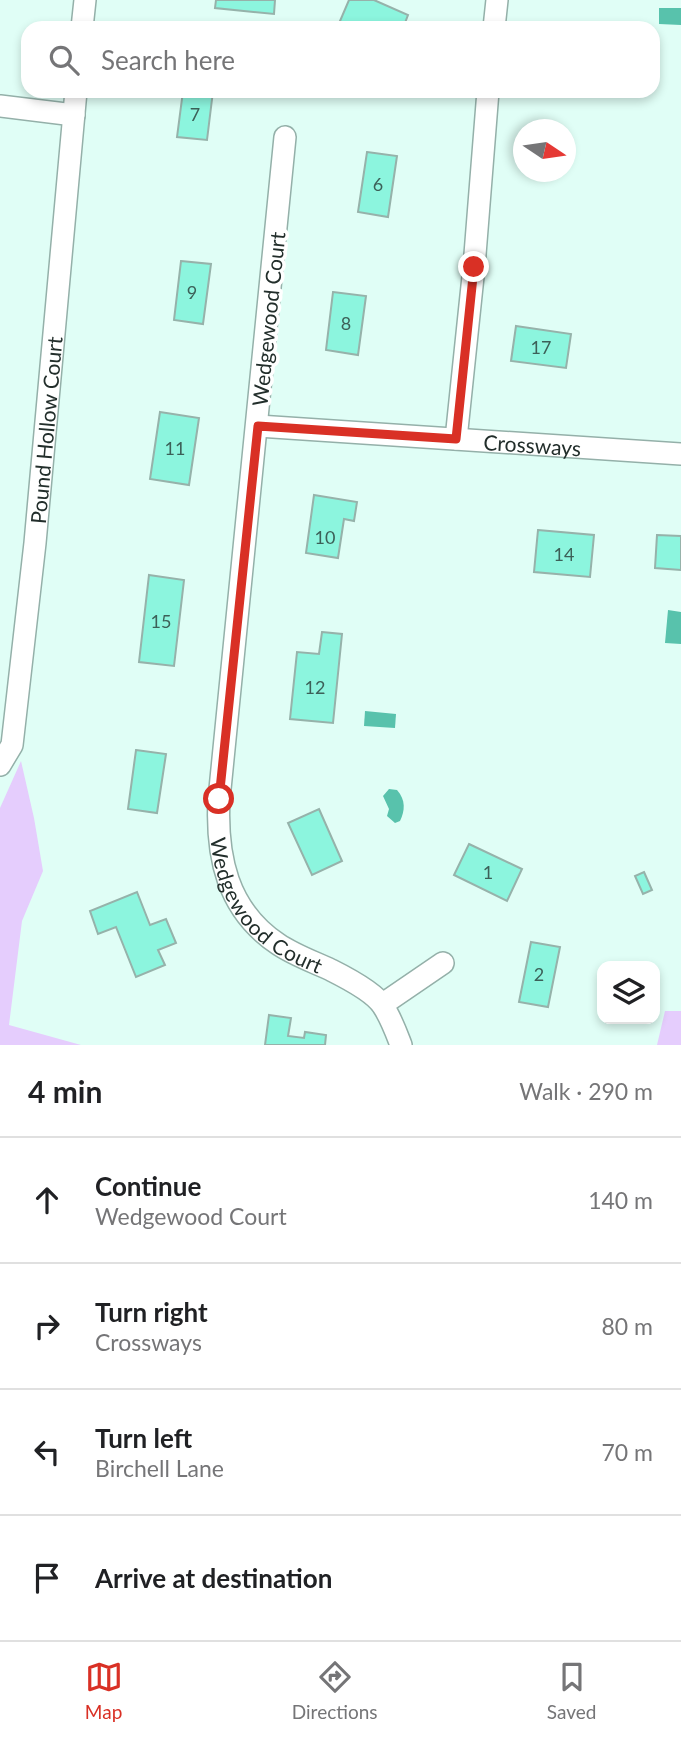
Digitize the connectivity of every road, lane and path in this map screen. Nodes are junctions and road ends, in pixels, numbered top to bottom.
1 (85, 0) edge
2 (497, 0) edge
3 (83, 21) edge
4 (496, 21) edge
5 (75, 98) edge
6 (487, 98) edge
7 (0, 106) edge
8 (74, 115) junction
9 (285, 137) dead end
10 (258, 426) junction
11 (456, 439) junction
12 (681, 454) edge
13 (0, 765) edge
14 (443, 963) dead end
15 (383, 1004) junction
16 (401, 1045) edge

1 - 3 street
2 - 4 street
5 - 8 street, Pound Hollow Court
6 - 11 street
7 - 8 street
8 - 13 street, Pound Hollow Court
9 - 10 street, Wedgewood Court
10 - 11 street, Crossways
10 - 15 street, Wedgewood Court
11 - 12 street, Crossways
14 - 15 street
15 - 16 street

